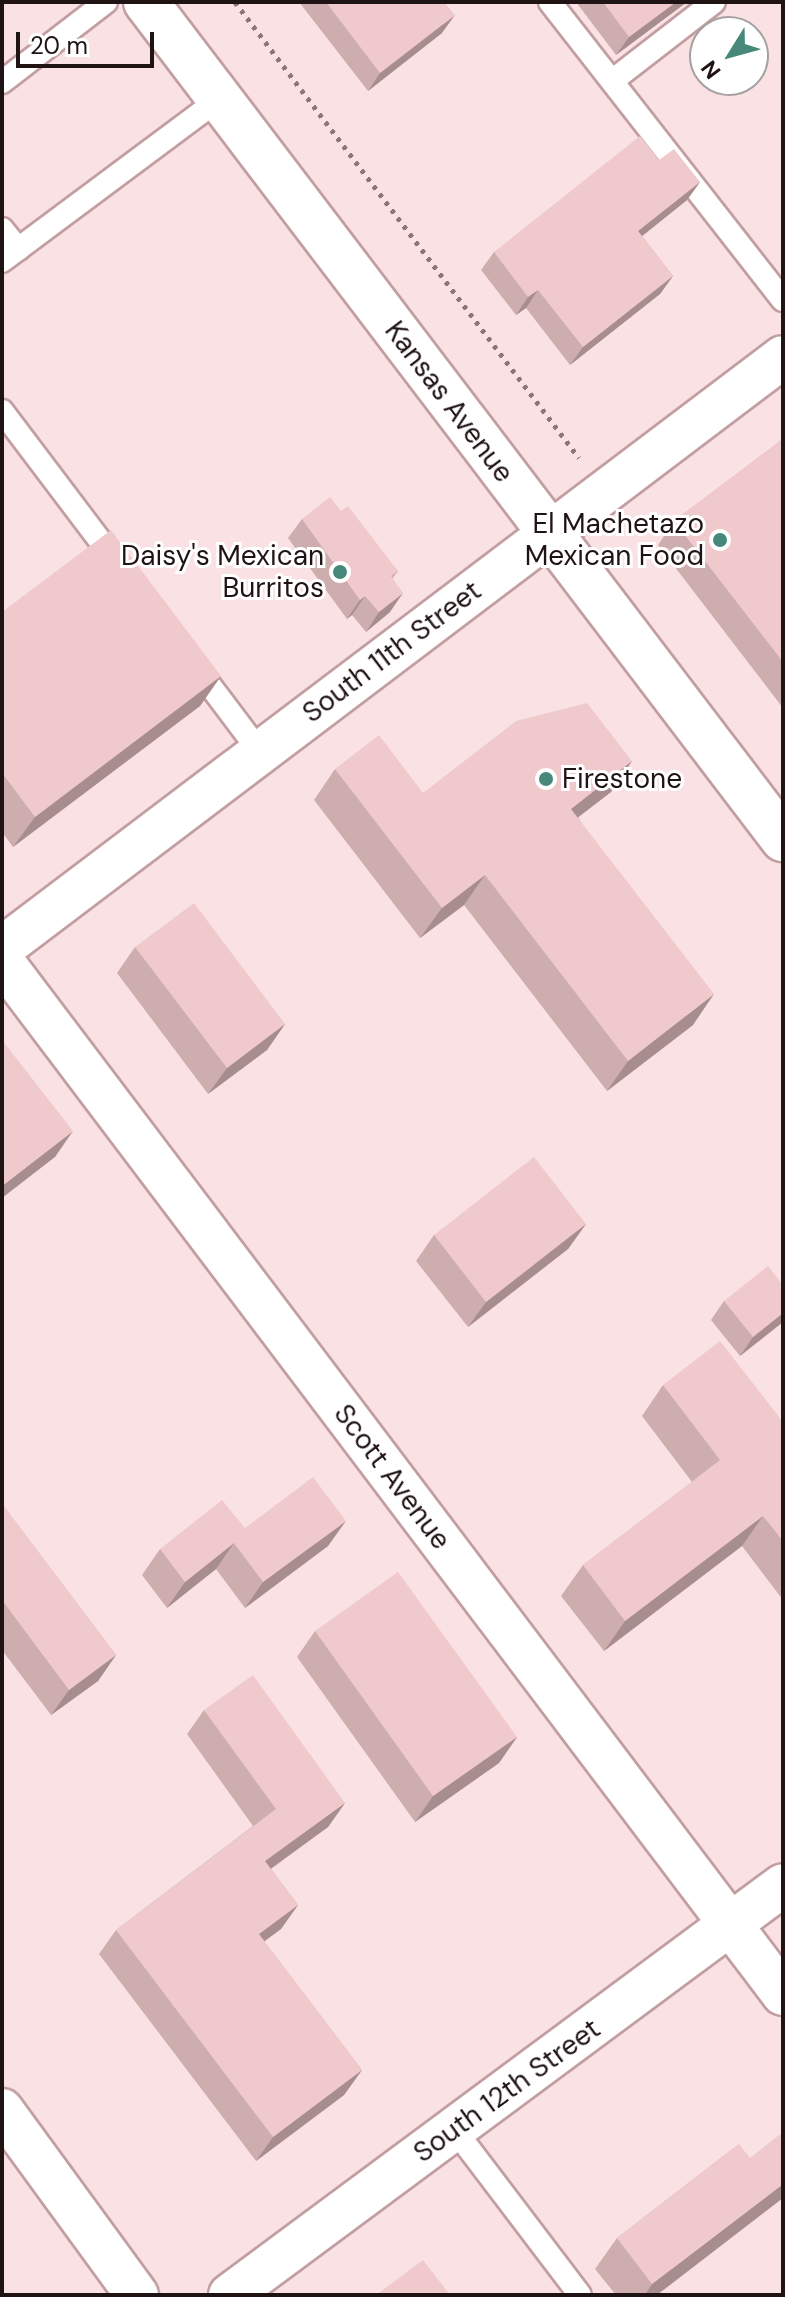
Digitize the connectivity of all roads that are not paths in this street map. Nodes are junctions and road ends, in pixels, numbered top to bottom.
1 (106, 2) edge
2 (146, 2) edge
3 (550, 2) edge
4 (714, 2) edge
5 (612, 81) junction
6 (2, 82) edge
7 (219, 99) junction
8 (2, 229) edge
9 (10, 255) edge
10 (783, 300) edge
11 (783, 357) edge
12 (2, 411) edge
13 (549, 533) junction
14 (136, 588) edge
15 (184, 651) edge
16 (260, 752) junction
17 (783, 839) edge
18 (2, 948) edge
19 (2, 961) edge
20 (783, 1885) edge
21 (731, 1925) junction
22 (783, 1994) edge
23 (2, 2110) edge
24 (454, 2129) junction
25 (137, 2295) edge
26 (230, 2295) edge
27 (580, 2295) edge

1 - 6 lane
2 - 7 main road, Kansas Avenue
3 - 5 lane
4 - 5 lane
5 - 10 lane
7 - 9 lane
7 - 13 main road, Kansas Avenue
8 - 9 lane
11 - 13 street, South 11th Street
12 - 14 lane
13 - 16 street, South 11th Street
13 - 17 main road, Kansas Avenue
15 - 16 lane
16 - 18 street, South 11th Street
19 - 21 street, Scott Avenue
20 - 21 street, South 12th Street
21 - 22 street, Scott Avenue
21 - 24 street, South 12th Street
23 - 25 street
24 - 26 street, South 12th Street
24 - 27 lane

